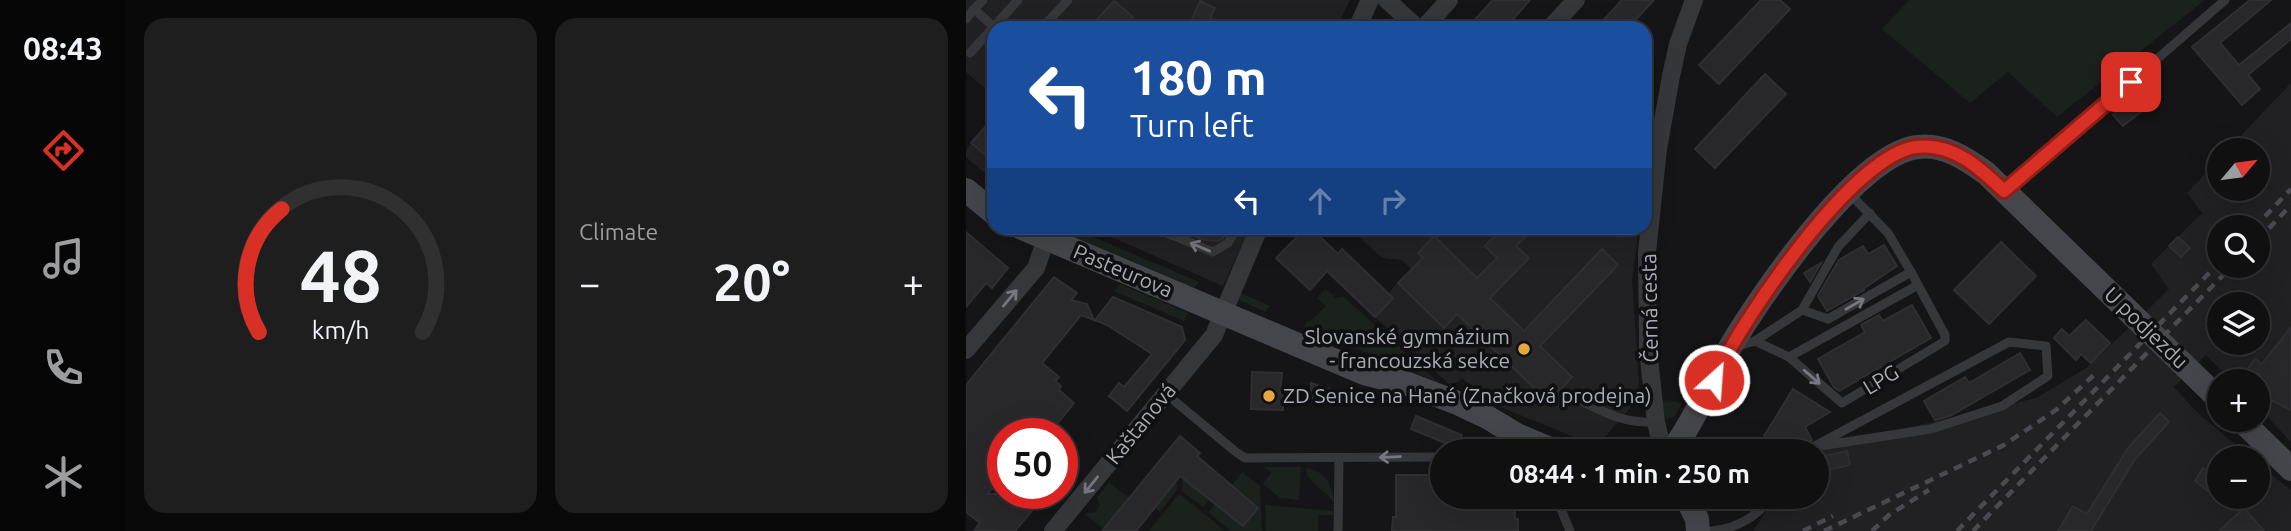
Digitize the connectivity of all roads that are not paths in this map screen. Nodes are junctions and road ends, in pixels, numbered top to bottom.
1 (983, 0) edge
2 (1017, 0) edge
3 (1068, 0) edge
4 (1370, 0) edge
5 (1387, 0) edge
6 (1449, 0) edge
7 (1576, 0) edge
8 (1693, 0) edge
9 (2225, 0) edge
10 (974, 9) junction
11 (966, 19) edge
12 (987, 21) edge
13 (999, 21) edge
14 (1048, 21) edge
15 (1360, 21) edge
16 (1410, 21) edge
17 (1430, 21) edge
18 (1556, 21) edge
19 (987, 35) edge
20 (970, 53) dead end
21 (966, 190) edge
22 (2004, 191) junction
23 (1848, 192) junction
24 (1652, 205) edge
25 (987, 207) edge
26 (1870, 213) junction
27 (1048, 235) edge
28 (1050, 235) edge
29 (1172, 235) edge
30 (1233, 235) edge
31 (1256, 235) edge
32 (1649, 235) edge
33 (1911, 272) junction
34 (1918, 285) junction
35 (1802, 310) junction
36 (1223, 314) junction
37 (1755, 341) junction
38 (1730, 348) junction
39 (966, 350) edge
40 (1788, 357) junction
41 (2207, 387) edge
42 (1166, 394) junction
43 (1567, 394) dead end
44 (1656, 422) junction
45 (2254, 432) edge
46 (1526, 439) edge
47 (1660, 439) edge
48 (1679, 439) edge
49 (1811, 449) edge
50 (1430, 457) edge
51 (1339, 459) junction
52 (2291, 468) edge
53 (1562, 509) edge
54 (1692, 509) edge
55 (1762, 509) edge
56 (1053, 531) edge
57 (1338, 531) edge
58 (1570, 531) edge
59 (1698, 531) edge
60 (1712, 531) edge

1 - 10 lane
2 - 13 lane
3 - 14 lane
4 - 15 street
5 - 16 street
6 - 17 street
7 - 18 street
8 - 24 street, Černá cesta
9 - 22 lane
10 - 11 lane
10 - 12 lane
19 - 20 lane
21 - 25 main road
22 - 23 main road
22 - 41 main road, U podjezdu
23 - 26 lane, LPG
23 - 38 main road
26 - 33 lane, LPG
26 - 35 lane
39 -> 27 street
28 - 36 main road, Pasteurova
30 -> 29 lane
31 - 36 street
32 - 44 street, Černá cesta
33 - 34 lane, LPG
35 -> 33 lane
34 - 40 lane
40 -> 34 lane, LPG
35 - 37 lane
36 - 42 street, Kaštanová
36 - 46 main road, Pasteurova
37 - 38 lane
37 - 40 lane, LPG
38 - 48 main road
42 - 51 lane
42 -> 56 street, Kaštanová
43 - 44 lane
44 - 47 street, Černá cesta
45 - 52 main road
49 - 49 lane
50 -> 51 lane
51 - 57 lane
53 - 58 lane
54 - 59 main road
55 - 60 lane

